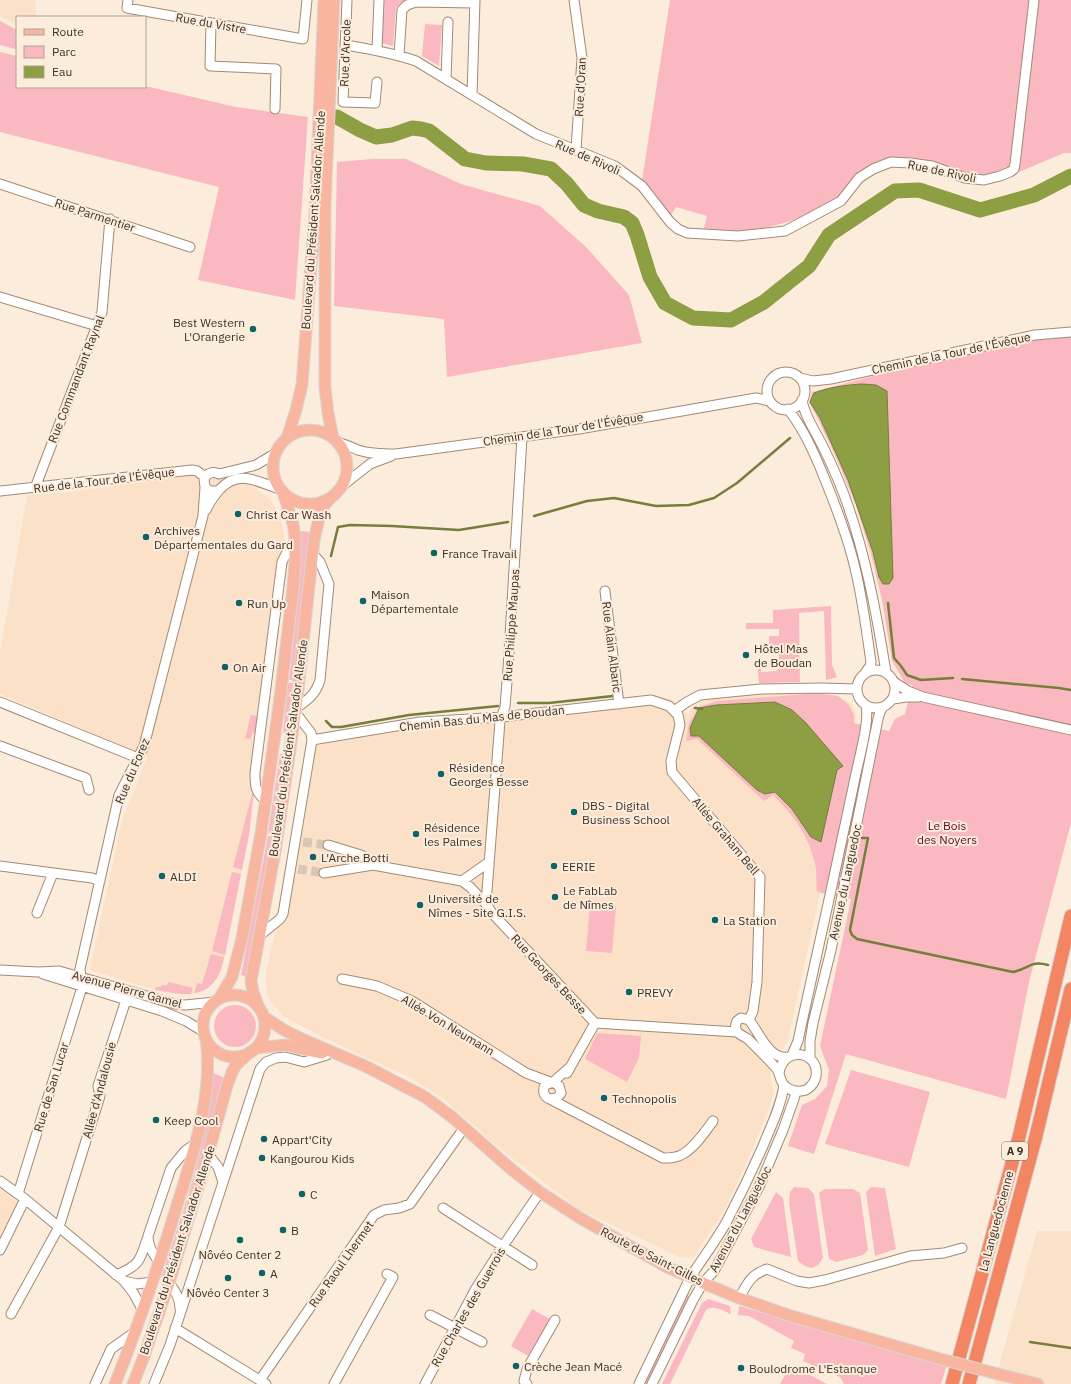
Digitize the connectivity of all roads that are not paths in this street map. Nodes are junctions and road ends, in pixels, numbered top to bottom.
1 (128, 0) edge
2 (307, 0) edge
3 (324, 0) edge
4 (334, 0) edge
5 (340, 0) edge
6 (347, 0) edge
7 (379, 0) edge
8 (574, 0) edge
9 (1034, 0) edge
10 (430, 1) edge
11 (475, 2) edge
12 (448, 22) dead end
13 (212, 24) junction
14 (346, 45) junction
15 (377, 50) junction
16 (399, 55) junction
17 (446, 79) junction
18 (377, 82) dead end
19 (472, 96) junction
20 (329, 98) junction
21 (275, 109) dead end
22 (576, 150) junction
23 (0, 184) edge
24 (110, 219) junction
25 (190, 247) dead end
26 (0, 297) edge
27 (98, 326) junction
28 (1071, 332) edge
29 (800, 378) junction
30 (831, 379) junction
31 (767, 386) junction
32 (803, 396) junction
33 (731, 402) junction
34 (770, 402) junction
35 (788, 409) junction
36 (522, 437) junction
37 (287, 438) junction
38 (335, 440) junction
39 (276, 453) junction
40 (396, 454) junction
41 (219, 474) junction
42 (205, 477) junction
43 (205, 486) junction
44 (35, 488) junction
45 (220, 488) junction
46 (339, 489) junction
47 (0, 491) edge
48 (281, 491) junction
49 (203, 516) junction
50 (312, 553) junction
51 (605, 591) dead end
52 (886, 672) junction
53 (865, 673) junction
54 (894, 682) junction
55 (857, 689) junction
56 (923, 697) junction
57 (893, 699) junction
58 (0, 702) edge
59 (619, 704) junction
60 (866, 706) junction
61 (883, 707) junction
62 (296, 710) junction
63 (674, 711) junction
64 (502, 717) junction
65 (1071, 730) edge
66 (312, 740) junction
67 (0, 746) edge
68 (138, 758) junction
69 (89, 790) dead end
70 (328, 845) tunnel mouth
71 (489, 862) junction
72 (373, 865) junction
73 (0, 866) edge
74 (53, 873) junction
75 (324, 873) tunnel mouth
76 (100, 881) junction
77 (462, 881) junction
78 (486, 904) junction
79 (37, 913) dead end
80 (1071, 916) edge
81 (259, 936) junction
82 (0, 970) edge
83 (342, 979) dead end
84 (82, 981) junction
85 (1071, 989) edge
86 (126, 1000) junction
87 (217, 1001) junction
88 (261, 1013) junction
89 (750, 1022) junction
90 (595, 1023) junction
91 (739, 1034) junction
92 (205, 1036) junction
93 (253, 1050) junction
94 (327, 1055) junction
95 (790, 1056) junction
96 (810, 1058) junction
97 (352, 1060) junction
98 (570, 1067) junction
99 (526, 1073) junction
100 (779, 1073) junction
101 (552, 1082) junction
102 (784, 1085) junction
103 (561, 1091) junction
104 (796, 1091) junction
105 (547, 1096) junction
106 (570, 1109) junction
107 (713, 1120) dead end
108 (464, 1128) junction
109 (195, 1144) junction
110 (208, 1154) junction
111 (0, 1181) edge
112 (223, 1182) junction
113 (540, 1192) junction
114 (22, 1196) junction
115 (443, 1208) dead end
116 (59, 1227) junction
117 (148, 1236) junction
118 (503, 1246) junction
119 (962, 1248) dead end
120 (0, 1250) edge
121 (159, 1262) junction
122 (532, 1265) dead end
123 (116, 1274) junction
124 (387, 1274) dead end
125 (690, 1278) junction
126 (124, 1281) junction
127 (153, 1282) junction
128 (169, 1283) junction
129 (703, 1283) junction
130 (739, 1298) junction
131 (144, 1310) junction
132 (180, 1311) junction
133 (10, 1314) dead end
134 (430, 1315) dead end
135 (555, 1320) dead end
136 (175, 1328) junction
137 (455, 1328) junction
138 (135, 1332) junction
139 (482, 1342) dead end
140 (263, 1382) edge
141 (95, 1384) edge
142 (114, 1384) edge
143 (132, 1384) edge
144 (154, 1384) edge
145 (334, 1384) edge
146 (425, 1384) edge
147 (527, 1384) edge
148 (639, 1384) edge
149 (652, 1384) edge
150 (952, 1384) edge
151 (969, 1384) edge
152 (1038, 1384) edge

1 - 13 street, Rue du Vistre
2 - 13 street, Rue du Vistre
3 - 37 main road, Boulevard du Président Salvador Allende
4 - 20 main road, Boulevard du Président Salvador Allende
5 - 20 main road
6 - 14 street, Rue d'Arcole
7 - 15 street
8 - 22 street, Rue d'Oran
9 - 22 street, Rue de Rivoli
10 - 11 street
10 - 16 street
11 - 19 street
12 - 17 street
13 - 21 street
14 - 15 street, Rue de Rivoli
14 - 18 street, Rue d'Arcole
15 - 16 street, Rue de Rivoli
16 - 17 street, Rue de Rivoli
17 - 19 street, Rue de Rivoli
19 - 22 street, Rue de Rivoli
20 - 38 main road, Boulevard du Président Salvador Allende
23 - 24 street, Rue Parmentier
24 - 25 street, Rue Parmentier
24 - 27 street, Rue Commandant Raynal
26 - 27 street
27 - 44 street, Rue Commandant Raynal
28 - 30 street, Chemin de la Tour de l'Évêque
29 - 30 street, Chemin de la Tour de l'Évêque
29 - 31 street
29 - 32 street
30 - 32 street, Chemin de la Tour de l'Évêque
31 - 33 street, Chemin de la Tour de l'Évêque
31 - 34 street
32 - 35 street
32 - 52 street
33 - 34 street, Chemin de la Tour de l'Évêque
33 - 36 street, Chemin de la Tour de l'Évêque
34 - 35 street
35 - 53 street
36 - 40 street, Chemin de la Tour de l'Évêque
36 - 64 street, Rue Philippe Maupas
37 - 38 main road
37 - 39 main road
38 - 40 street, Chemin de la Tour de l'Évêque
38 - 46 main road
39 - 41 street
39 - 48 main road
40 - 46 street, Chemin de la Tour de l'Évêque
41 - 42 street
41 - 45 street
42 - 43 street
42 - 44 street, Rue de la Tour de l'Évêque
43 - 45 street
43 - 49 street, Rue du Forez
44 - 47 street, Rue de la Tour de l'Évêque
45 - 48 street
45 - 49 street, Rue du Forez
46 - 48 main road
46 - 50 main road, Boulevard du Président Salvador Allende
48 - 87 main road, Boulevard du Président Salvador Allende
49 - 68 street, Rue du Forez
50 - 62 main road, Boulevard du Président Salvador Allende
50 - 62 street
51 - 59 street, Rue Alain Albaric
52 - 53 street
52 - 54 street
53 - 55 street
54 - 56 street
54 - 57 street
55 - 60 street
55 - 63 street
56 - 57 street
56 - 65 street
57 - 61 street
58 - 68 street
59 - 63 street, Chemin Bas du Mas de Boudan
59 - 64 street, Chemin Bas du Mas de Boudan
60 - 61 street
60 - 95 street, Avenue du Languedoc
61 - 96 street, Avenue du Languedoc
62 - 66 street
62 - 81 main road, Boulevard du Président Salvador Allende
63 - 89 street, Allée Graham Bell
64 - 66 street, Chemin Bas du Mas de Boudan
64 - 71 street
66 - 81 street
67 - 69 street
68 - 76 street, Rue du Forez
70 - 72 street
71 - 77 street
71 - 78 street
72 - 75 street
72 - 77 street
73 - 74 street
74 - 76 street
74 - 79 street
76 - 84 street, Rue du Forez
77 - 78 street, Rue Georges Besse
78 - 90 street, Rue Georges Besse
80 - 150 highway, La Languedocienne / A 9
81 - 88 main road, Boulevard du Président Salvador Allende
82 - 84 street, Avenue Pierre Gamel
83 - 99 street, Allée Von Neumann
84 - 86 street, Avenue Pierre Gamel
84 - 87 street, Avenue Pierre Gamel
84 - 114 street, Rue de San Lucar
85 - 151 highway, La Languedocienne / A 9
86 - 92 street, Avenue Pierre Gamel
86 - 116 street, Allée d'Andalousie
87 - 88 main road
87 - 92 main road
88 - 93 main road
88 - 97 main road, Route de Saint-Gilles
89 - 91 street
89 - 91 street
89 - 95 street
90 - 91 street, Rue Georges Besse
90 - 98 street
91 - 100 street
92 - 93 main road
92 - 109 main road, Boulevard du Président Salvador Allende
93 - 94 main road, Route de Saint-Gilles
93 - 110 main road, Boulevard du Président Salvador Allende
94 - 97 main road, Route de Saint-Gilles
94 - 112 street
95 - 96 street
95 - 100 street
96 - 104 street
97 - 108 main road, Route de Saint-Gilles
98 - 101 street
98 - 103 street
99 - 101 street, Allée Von Neumann
99 - 105 street
100 - 102 street
101 - 103 street
101 - 105 street
102 - 104 street
102 - 125 street, Avenue du Languedoc
103 - 105 street
103 - 106 street
104 - 129 street, Avenue du Languedoc
105 - 106 street
106 - 107 street
108 - 113 main road, Route de Saint-Gilles
108 - 140 street, Rue Raoul Lhermet
109 - 117 street
109 - 121 main road, Boulevard du Président Salvador Allende
110 - 112 street
110 - 128 main road, Boulevard du Président Salvador Allende
111 - 114 street
112 - 132 street
113 - 118 street, Rue Charles des Guerrois
113 - 125 main road, Route de Saint-Gilles
114 - 116 street
114 - 120 street, Rue de San Lucar
115 - 118 street
116 - 123 street
116 - 133 street, Allée d'Andalousie
117 - 121 street
117 - 123 street
118 - 122 street
118 - 137 street, Rue Charles des Guerrois
119 - 130 street
121 - 127 main road, Boulevard du Président Salvador Allende
123 - 126 street
124 - 145 street
125 - 129 main road, Route de Saint-Gilles
125 - 148 street, Avenue du Languedoc
126 - 127 street
126 - 131 street
127 - 131 main road, Boulevard du Président Salvador Allende
128 - 132 street
128 - 143 main road, Boulevard du Président Salvador Allende
129 - 130 main road, Route de Saint-Gilles
129 - 149 street, Avenue du Languedoc
130 - 152 main road, Route de Saint-Gilles, bridge
131 - 138 main road, Boulevard du Président Salvador Allende
132 - 136 street
134 - 137 street
135 - 147 street
136 - 140 street
136 - 144 street
137 - 139 street
137 - 146 street, Rue Charles des Guerrois
138 - 141 street
138 - 142 main road, Boulevard du Président Salvador Allende

